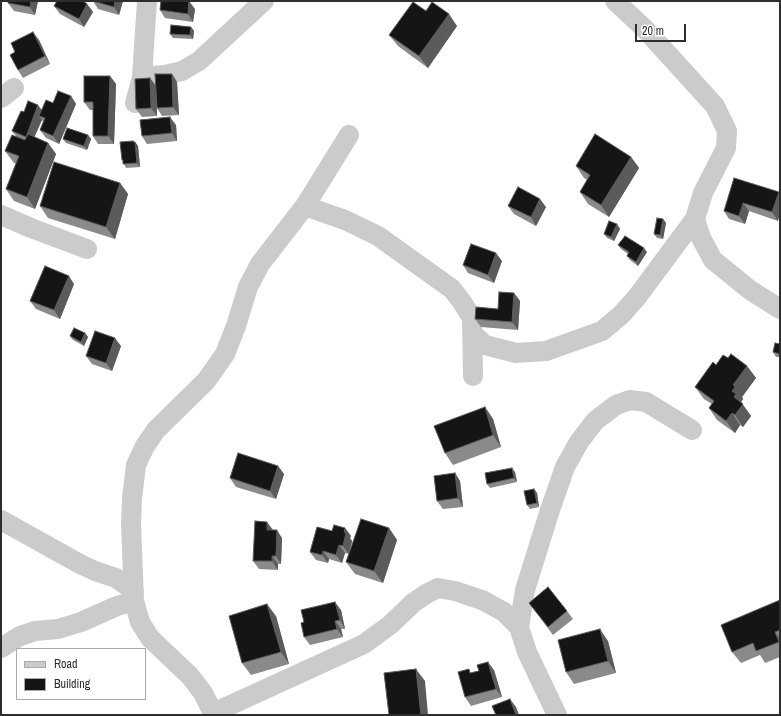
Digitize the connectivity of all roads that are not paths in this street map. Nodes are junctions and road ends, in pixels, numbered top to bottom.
1 (147, 1) edge
2 (264, 1) edge
3 (615, 1) edge
4 (142, 77) junction
5 (135, 103) edge
6 (349, 135) dead end
7 (305, 206) junction
8 (1, 215) edge
9 (695, 219) junction
10 (87, 249) dead end
11 (780, 310) edge
12 (473, 334) junction
13 (473, 376) dead end
14 (692, 430) dead end
15 (1, 520) edge
16 (134, 596) junction
17 (519, 627) junction
18 (1, 648) edge
19 (214, 714) edge
20 (557, 715) edge

1 - 4 street
2 - 4 street
3 - 9 street
4 - 5 street
6 - 7 street
7 - 12 street
7 - 16 street
8 - 10 street
9 - 11 street
9 - 12 street
12 - 13 street
14 - 17 street
15 - 16 street
16 - 18 street
16 - 19 street
17 - 19 street
17 - 20 street

